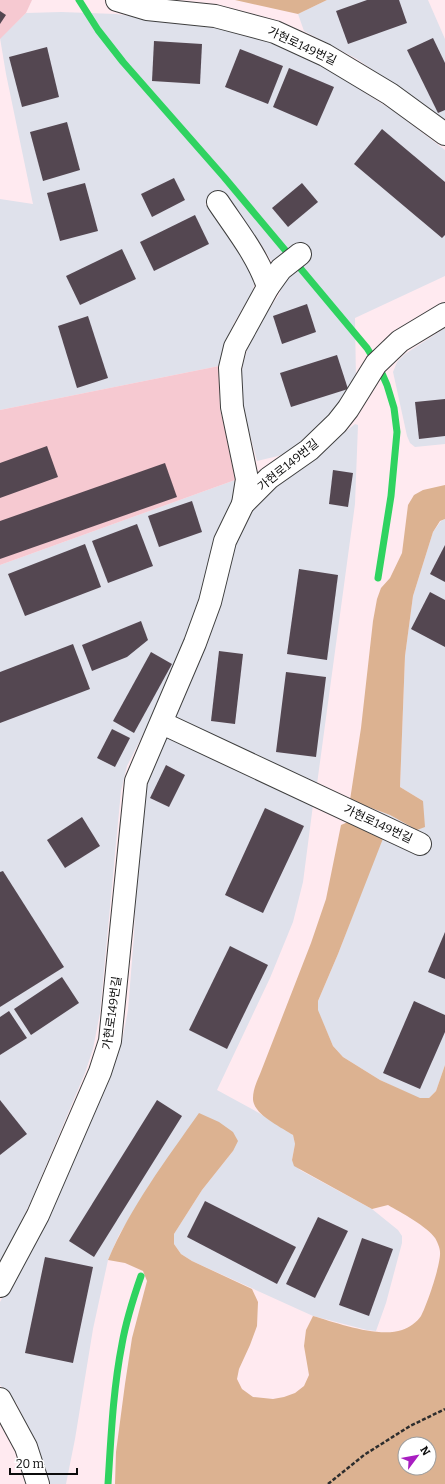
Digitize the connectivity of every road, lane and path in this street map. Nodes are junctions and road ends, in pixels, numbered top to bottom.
1 (117, 0) edge
2 (445, 134) edge
3 (218, 202) dead end
4 (300, 254) dead end
5 (268, 287) junction
6 (445, 314) edge
7 (243, 504) junction
8 (162, 722) junction
9 (420, 844) dead end
10 (0, 1286) edge
11 (0, 1399) edge
12 (445, 1409) edge
13 (38, 1484) edge
14 (328, 1484) edge

1 - 2 lane, 가현로149번길
3 - 5 lane
4 - 5 lane
5 - 7 lane
6 - 7 lane, 가현로149번길
7 - 8 lane, 가현로149번길
8 - 9 lane, 가현로149번길
8 - 10 lane, 가현로149번길
11 - 13 lane
12 - 14 path

